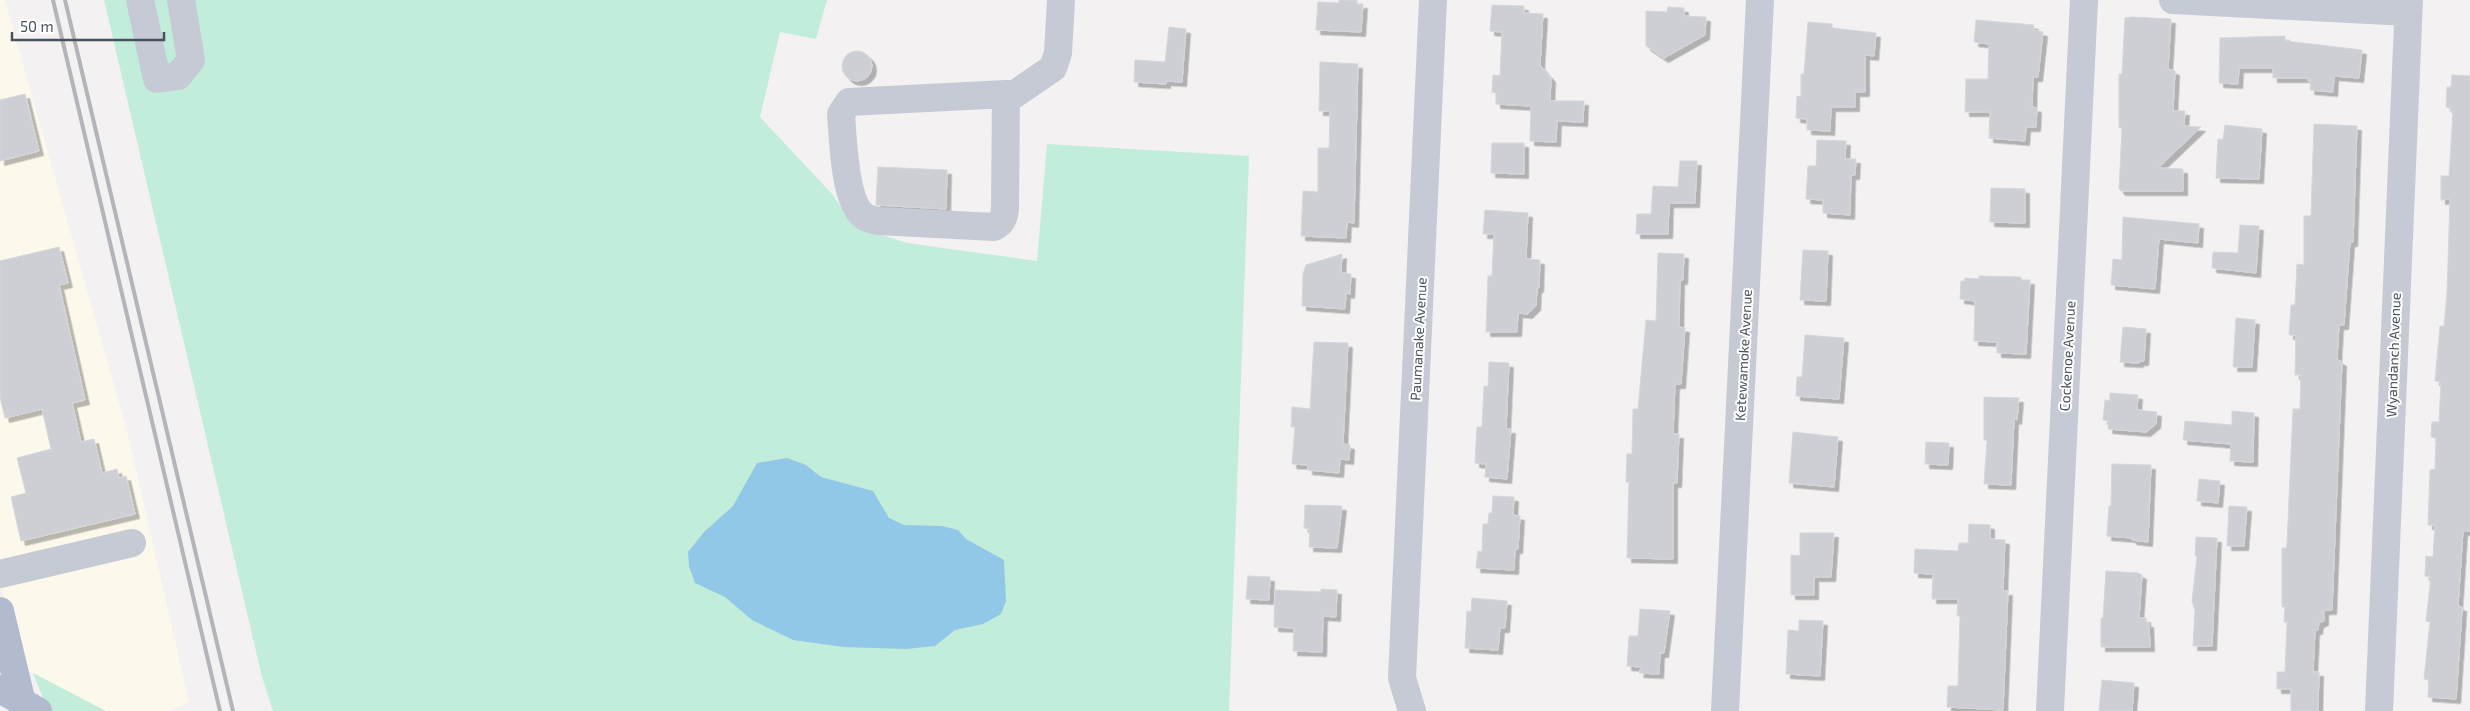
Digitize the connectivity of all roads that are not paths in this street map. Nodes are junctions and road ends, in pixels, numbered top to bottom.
1 (140, 0) edge
2 (181, 0) edge
3 (1061, 0) edge
4 (1433, 0) edge
5 (1760, 0) edge
6 (2084, 0) edge
7 (2173, 0) edge
8 (2408, 6) edge
9 (1006, 94) junction
10 (132, 543) dead end
11 (0, 574) edge
12 (0, 611) edge
13 (0, 689) edge
14 (1725, 710) edge
15 (24, 711) edge
16 (38, 711) edge
17 (1412, 711) edge
18 (2050, 711) edge
19 (2379, 711) edge

1 - 2 street
3 - 9 street
4 - 17 street, Paumanake Avenue
5 - 14 street, Ketewamoke Avenue
6 - 18 street, Cockenoe Avenue
7 - 8 street
8 - 19 street, Wyandanch Avenue
9 - 9 street
10 - 11 street
12 - 15 main road
13 - 16 main road, bridge

